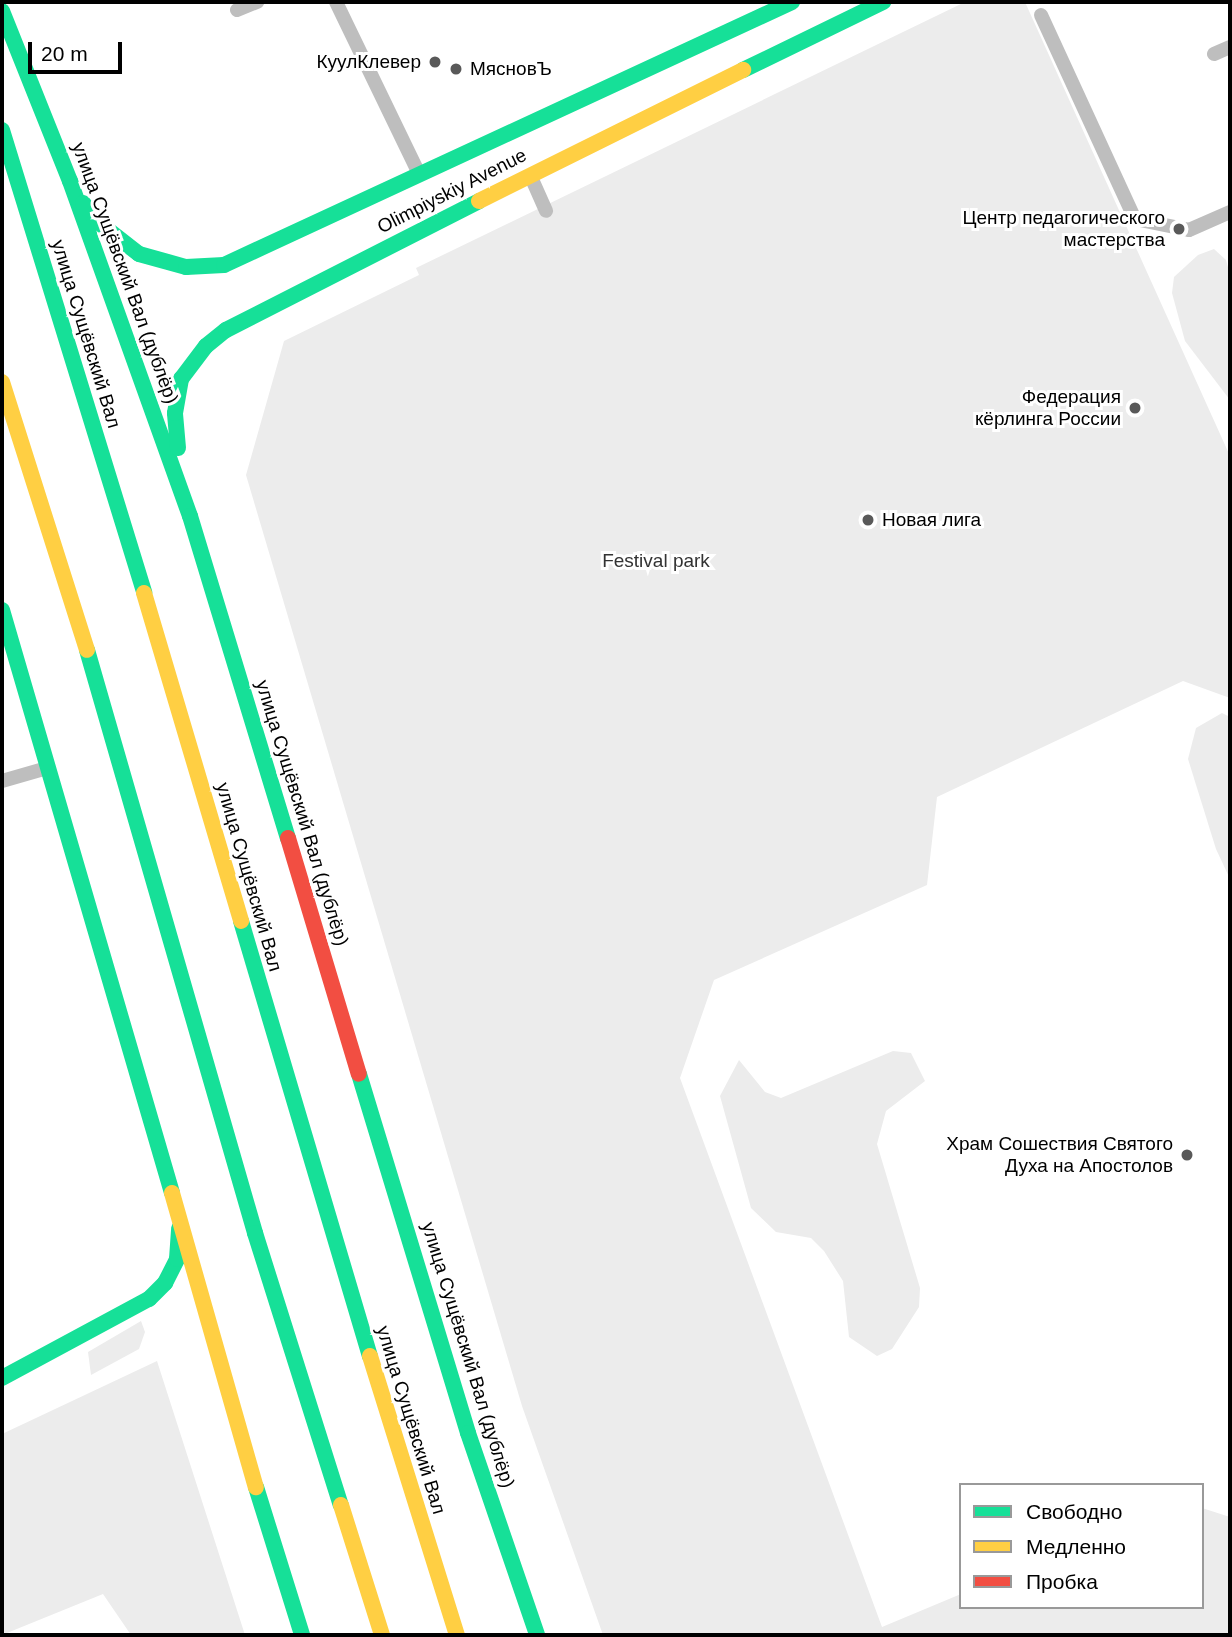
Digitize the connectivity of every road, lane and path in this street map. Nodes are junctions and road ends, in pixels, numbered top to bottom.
1 (257, 2) edge
2 (336, 2) edge
3 (792, 2) edge
4 (883, 2) edge
5 (237, 10) dead end
6 (2, 11) edge
7 (1041, 15) dead end
8 (1230, 47) edge
9 (1214, 54) dead end
10 (2, 130) edge
11 (419, 174) junction
12 (529, 175) junction
13 (70, 180) junction
14 (546, 211) dead end
15 (1230, 212) edge
16 (2, 382) edge
17 (190, 516) junction
18 (2, 610) edge
19 (48, 767) junction
20 (2, 781) edge
21 (174, 1199) junction
22 (2, 1378) edge
23 (302, 1635) edge
24 (382, 1635) edge
25 (457, 1635) edge
26 (537, 1635) edge

1 - 5 lane
2 - 11 lane
3 - 11 main road, Olimpiyskiy Avenue
4 - 12 main road, Olimpiyskiy Avenue
6 - 13 main road, улица Сущёвский Вал (дублёр)
7 - 15 lane
8 - 9 lane
10 - 25 main road, улица Сущёвский Вал
11 - 13 main road, Olimpiyskiy Avenue
12 - 14 lane
12 - 17 main road, Olimpiyskiy Avenue
13 - 17 main road, улица Сущёвский Вал (дублёр)
16 - 24 main road
17 - 26 main road, улица Сущёвский Вал (дублёр)
18 - 19 main road
19 - 20 lane
19 - 21 main road
21 - 22 main road
21 - 23 main road

